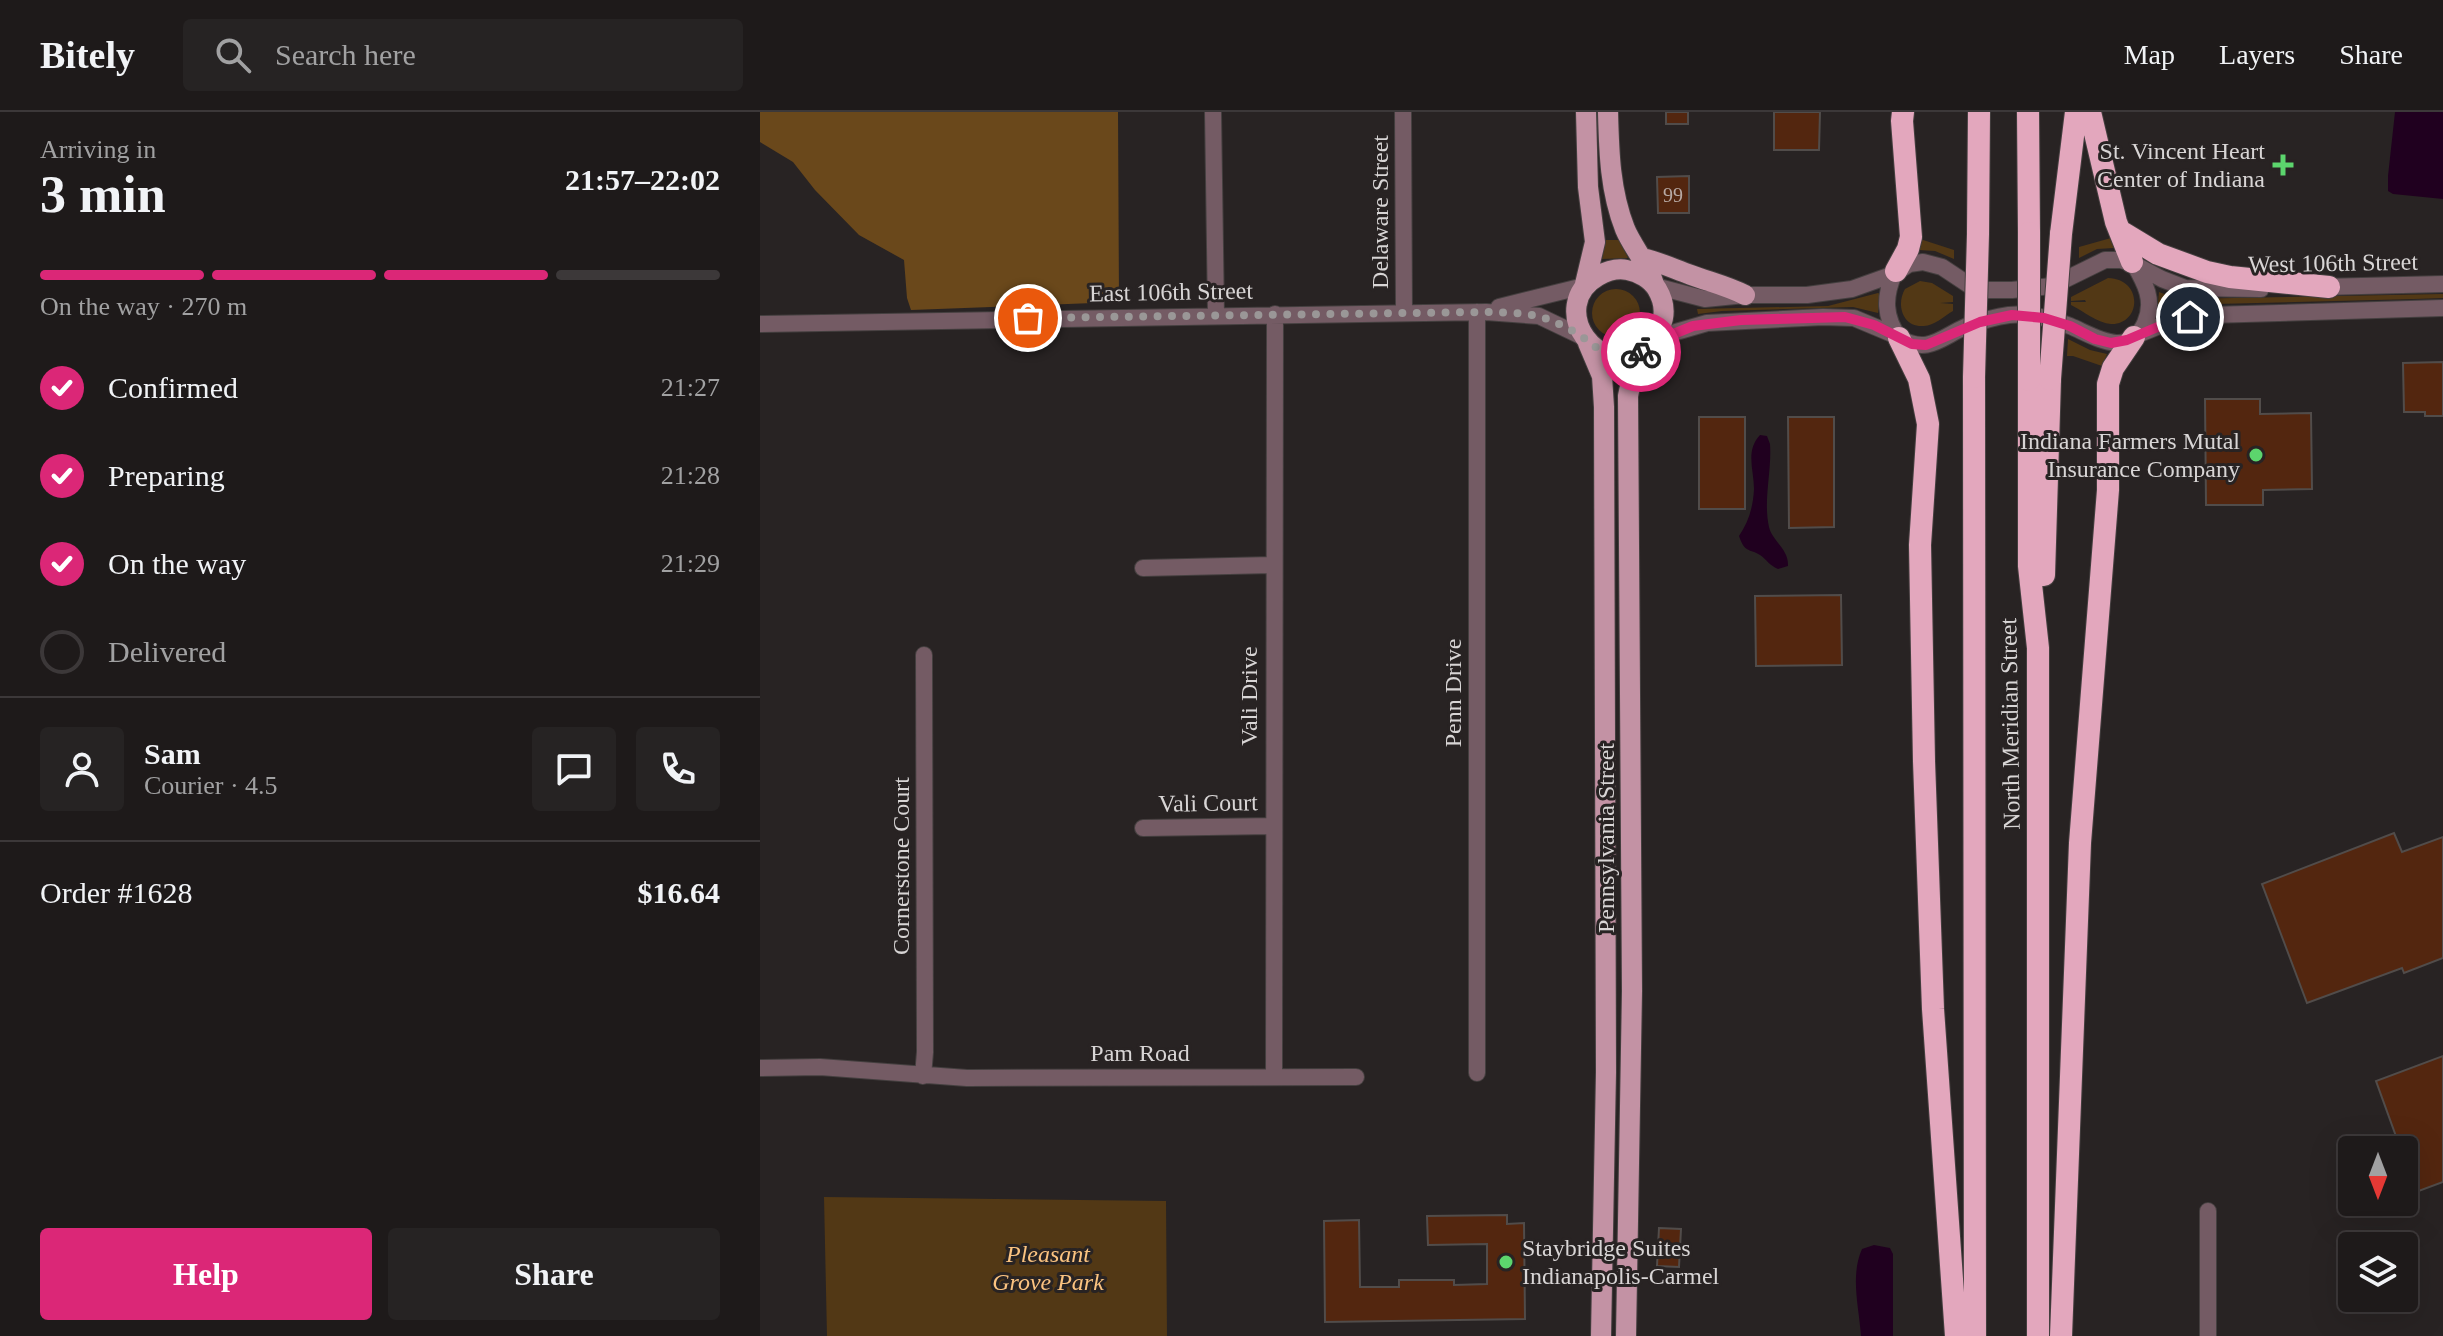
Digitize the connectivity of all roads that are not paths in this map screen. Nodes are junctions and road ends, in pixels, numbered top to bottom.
1 (1213, 112) edge
2 (1403, 112) edge
3 (1586, 112) edge
4 (1608, 112) edge
5 (1903, 112) edge
6 (1979, 112) edge
7 (2028, 112) edge
8 (2076, 112) edge
9 (2090, 112) edge
10 (2120, 231) junction
11 (1642, 258) junction
12 (2133, 263) junction
13 (1895, 273) junction
14 (2443, 284) edge
15 (1584, 285) junction
16 (1654, 285) junction
17 (2329, 287) junction
18 (1745, 295) junction
19 (2443, 308) edge
20 (1481, 312) junction
21 (1404, 313) junction
22 (1275, 314) junction
23 (1216, 315) junction
24 (760, 324) edge
25 (2135, 336) junction
26 (1898, 337) junction
27 (1586, 340) junction
28 (1652, 343) junction
29 (2040, 380) junction
30 (1273, 565) junction
31 (1143, 568) dead end
32 (924, 655) dead end
33 (1274, 826) junction
34 (1143, 828) dead end
35 (760, 1068) edge
36 (1477, 1073) dead end
37 (923, 1076) junction
38 (1274, 1077) junction
39 (1356, 1077) dead end
40 (2208, 1211) dead end
41 (1601, 1336) edge
42 (1626, 1336) edge
43 (1956, 1336) edge
44 (1975, 1336) edge
45 (2038, 1336) edge
46 (2061, 1336) edge
47 (2208, 1336) edge

1 - 23 street
2 - 21 street, Delaware Street
3 - 15 main road
4 - 11 main road
5 - 13 highway
6 - 44 highway, North Meridian Street, bridge
7 - 29 highway, North Meridian Street, bridge
8 - 29 highway, bridge
9 - 10 highway
10 - 12 highway
10 - 17 highway
11 - 16 main road
11 - 18 main road
12 - 13 street
12 - 17 street, West 106th Street
12 - 25 street
13 - 18 street
13 - 26 street
14 - 17 street, West 106th Street
15 - 16 main road
15 - 20 street, East 106th Street
15 - 27 main road
16 - 18 street
16 - 28 main road
19 - 25 street, West 106th Street
20 - 21 street, East 106th Street
20 - 27 street, East 106th Street
20 - 36 street, Penn Drive
21 - 22 street, East 106th Street
22 - 23 street, East 106th Street
22 - 30 street, Vali Drive
23 - 24 street, East 106th Street
25 - 26 street, West 106th Street
25 - 46 highway
26 - 28 street
26 - 43 highway
27 - 28 main road
27 - 41 main road, Pennsylvania Street
28 - 42 main road, Pennsylvania Street
29 - 45 highway, North Meridian Street
30 - 31 street
30 - 33 street, Vali Drive
32 - 37 street, Cornerstone Court
33 - 34 street, Vali Court
33 - 38 street, Vali Drive
35 - 37 street, Pam Road
37 - 38 street, Pam Road
38 - 39 street, Pam Road
40 - 47 street

